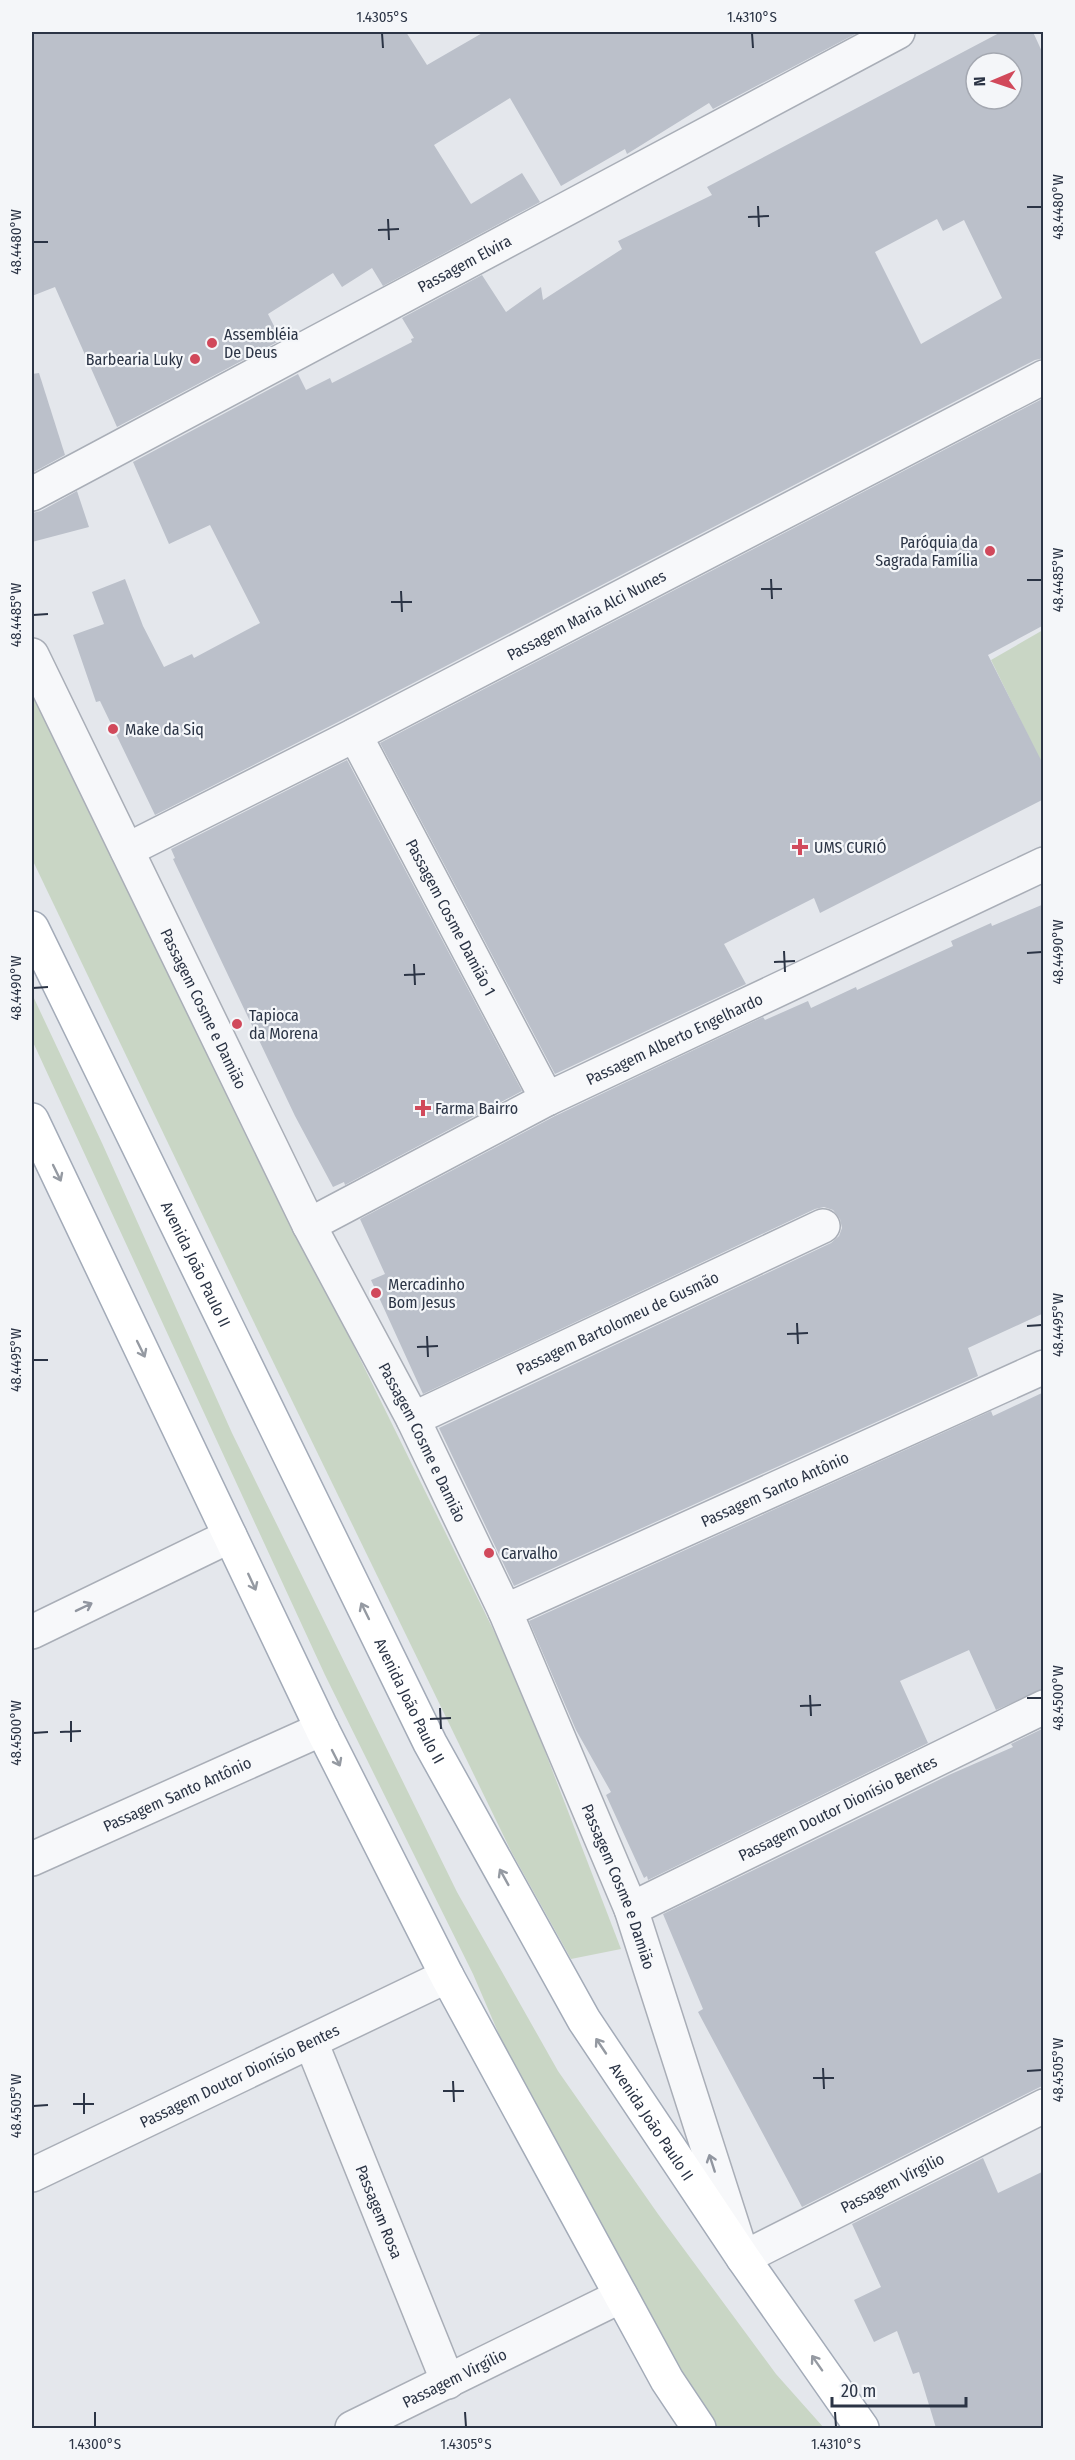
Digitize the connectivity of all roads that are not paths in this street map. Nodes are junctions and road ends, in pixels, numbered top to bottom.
1 (898, 32) edge
2 (1044, 377) edge
3 (32, 494) edge
4 (32, 655) edge
5 (355, 735) junction
6 (127, 850) junction
7 (1044, 864) edge
8 (32, 928) edge
9 (547, 1099) junction
10 (32, 1120) edge
11 (309, 1225) junction
12 (823, 1226) dead end
13 (1044, 1367) edge
14 (413, 1419) junction
15 (230, 1536) junction
16 (505, 1611) junction
17 (32, 1632) edge
18 (1044, 1707) edge
19 (322, 1729) junction
20 (32, 1858) edge
21 (631, 1909) junction
22 (447, 1976) junction
23 (311, 2042) junction
24 (1044, 2106) edge
25 (32, 2175) edge
26 (743, 2258) junction
27 (621, 2296) junction
28 (448, 2382) junction
29 (352, 2428) edge
30 (699, 2428) edge
31 (862, 2428) edge

1 - 3 street, Passagem Elvira
2 - 5 street, Passagem Maria Alci Nunes
4 - 6 street, Passagem Cosme e Damião
5 - 6 street, Passagem Maria Alci Nunes
5 - 9 street, Passagem Cosme Damião 1
6 - 11 street, Passagem Cosme e Damião
7 - 9 street, Passagem Alberto Engelhardo
26 -> 8 main road, Avenida João Paulo II
9 - 11 street, Passagem Alberto Engelhardo
10 -> 15 main road
11 - 14 street, Passagem Cosme e Damião
12 - 14 street, Passagem Bartolomeu de Gusmão
13 - 16 street, Passagem Santo Antônio
14 - 16 street, Passagem Cosme e Damião
17 -> 15 street
15 -> 19 main road
16 - 21 street, Passagem Cosme e Damião
18 - 21 street, Passagem Doutor Dionísio Bentes
19 - 20 street, Passagem Santo Antônio
19 -> 22 main road
26 -> 21 street, Passagem Cosme e Damião
22 - 23 street, Passagem Doutor Dionísio Bentes
22 - 27 main road
23 - 25 street, Passagem Doutor Dionísio Bentes
23 - 28 street, Passagem Rosa
24 - 26 street, Passagem Virgílio
31 -> 26 main road, Avenida João Paulo II
27 - 28 street, Passagem Virgílio
27 - 30 main road
28 - 29 street, Passagem Virgílio

